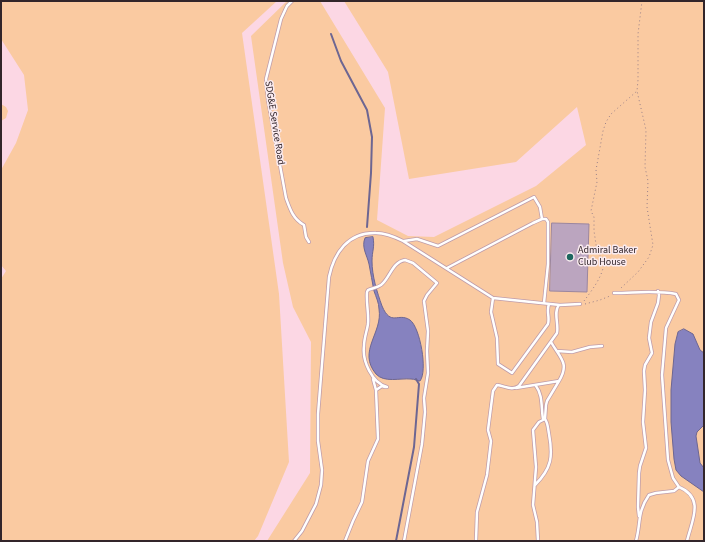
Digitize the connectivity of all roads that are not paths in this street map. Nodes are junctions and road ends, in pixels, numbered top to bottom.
1 (292, 1) edge
2 (542, 219) junction
3 (403, 241) junction
4 (309, 242) dead end
5 (447, 268) junction
6 (658, 292) junction
7 (614, 293) road end
8 (493, 298) junction
9 (544, 303) junction
10 (549, 304) junction
11 (580, 304) road end
12 (560, 305) junction
13 (551, 342) junction
14 (602, 346) dead end
15 (557, 351) junction
16 (373, 378) junction
17 (559, 381) junction
18 (536, 386) junction
19 (516, 388) junction
20 (376, 390) junction
21 (544, 419) junction
22 (535, 485) junction
23 (679, 487) junction
24 (639, 516) junction
25 (294, 541) edge
26 (345, 541) edge
27 (404, 541) edge
28 (476, 541) edge
29 (538, 541) edge
30 (636, 541) edge
31 (687, 541) edge

1 - 4 lane, SDG&E Service Road
2 - 3 lane
2 - 5 lane
2 - 9 lane
3 - 5 lane
3 - 25 lane
5 - 8 lane
6 - 7 lane
6 - 23 lane
6 - 24 lane
8 - 9 lane
8 - 10 lane
9 - 10 lane
10 - 12 lane
11 - 12 lane
12 - 13 lane
13 - 15 lane
13 - 19 lane
14 - 15 lane
15 - 17 lane
16 - 20 lane
16 - 20 lane
16 - 27 lane
17 - 18 lane
17 - 21 lane
18 - 19 lane
18 - 21 lane
19 - 28 lane
20 - 26 lane
21 - 22 lane
21 - 22 lane
22 - 29 lane
23 - 24 lane
23 - 31 lane
24 - 30 lane

